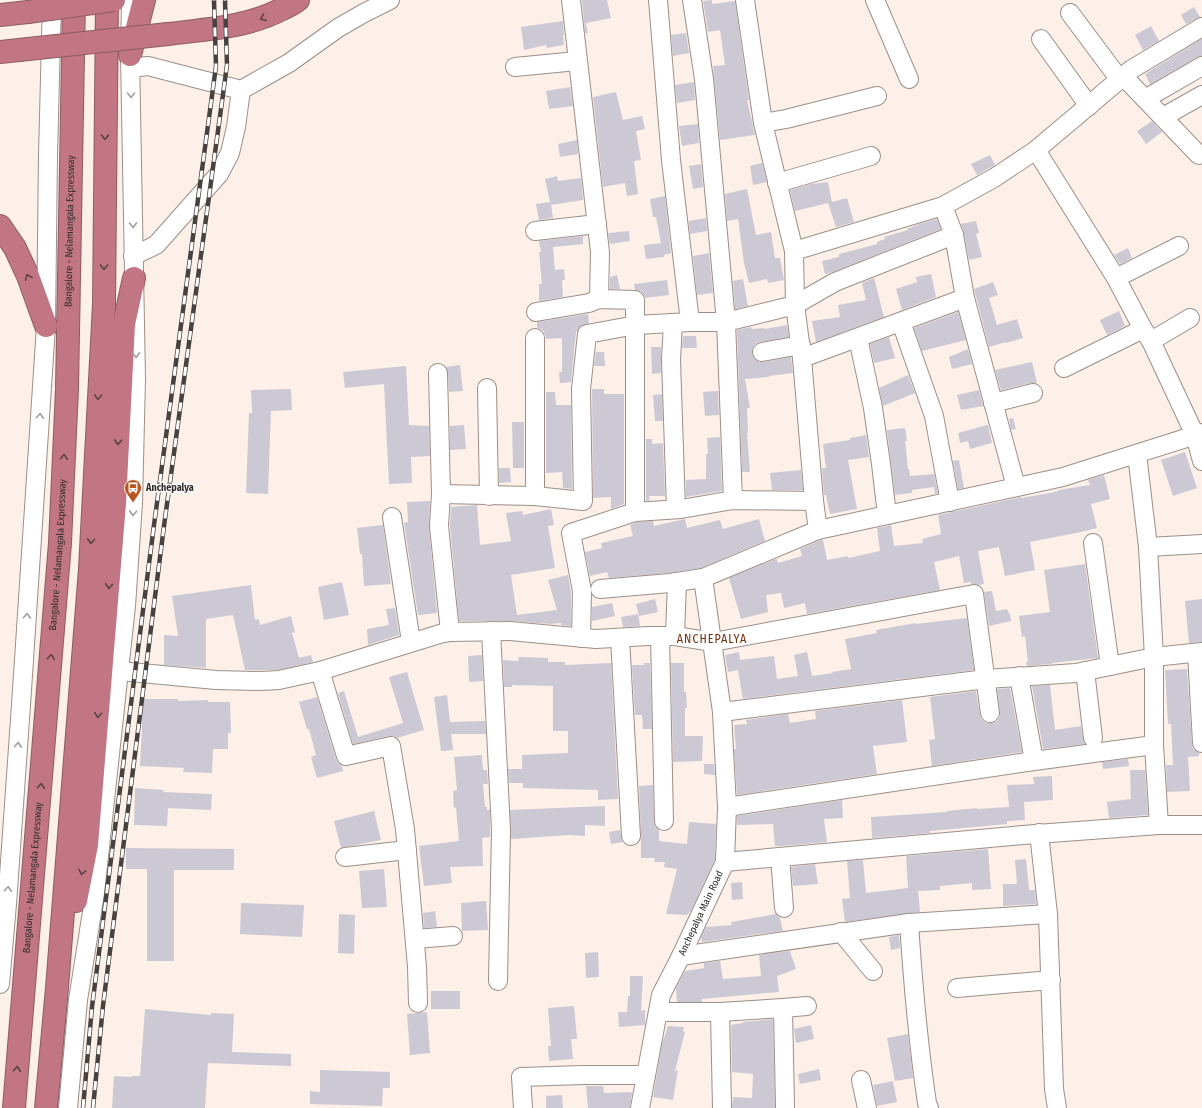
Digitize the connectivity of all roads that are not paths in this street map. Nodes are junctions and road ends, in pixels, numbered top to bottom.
1 (52, 0) edge
2 (74, 0) edge
3 (107, 0) edge
4 (114, 0) edge
5 (131, 0) edge
6 (144, 0) edge
7 (298, 0) edge
8 (390, 0) edge
9 (571, 0) edge
10 (658, 0) edge
11 (692, 0) edge
12 (745, 0) edge
13 (876, 0) edge
14 (1070, 13) dead end
15 (0, 15) edge
16 (1202, 27) edge
17 (1041, 39) dead end
18 (10, 51) edge
19 (577, 61) junction
20 (130, 62) junction
21 (515, 66) dead end
22 (1202, 66) edge
23 (1122, 78) junction
24 (910, 79) dead end
25 (241, 90) junction
26 (1202, 95) edge
27 (877, 96) dead end
28 (1145, 99) junction
29 (1089, 106) junction
30 (1163, 117) junction
31 (763, 123) junction
32 (1036, 150) junction
33 (871, 156) dead end
34 (1199, 156) dead end
35 (778, 183) junction
36 (943, 206) junction
37 (597, 224) junction
38 (0, 226) edge
39 (535, 231) dead end
40 (954, 235) junction
41 (1179, 246) dead end
42 (794, 251) junction
43 (134, 256) junction
44 (134, 278) junction
45 (1116, 278) junction
46 (965, 298) junction
47 (599, 299) junction
48 (795, 305) junction
49 (536, 312) dead end
50 (1190, 318) dead end
51 (726, 322) junction
52 (902, 322) junction
53 (681, 323) junction
54 (636, 325) junction
55 (46, 326) junction
56 (1147, 335) junction
57 (535, 338) dead end
58 (858, 338) junction
59 (801, 351) junction
60 (762, 352) dead end
61 (1064, 368) dead end
62 (438, 373) dead end
63 (487, 388) dead end
64 (1033, 393) dead end
65 (993, 403) junction
66 (1199, 434) edge
67 (1137, 454) junction
68 (1202, 461) edge
69 (1016, 487) junction
70 (441, 494) junction
71 (489, 496) junction
72 (535, 496) junction
73 (733, 500) junction
74 (814, 501) junction
75 (950, 502) junction
76 (676, 509) junction
77 (635, 512) junction
78 (887, 515) junction
79 (392, 517) dead end
80 (818, 530) junction
81 (1093, 543) dead end
82 (1202, 544) edge
83 (1148, 548) junction
84 (703, 578) junction
85 (677, 582) junction
86 (600, 589) dead end
87 (490, 631) junction
88 (450, 632) junction
89 (668, 636) junction
90 (581, 638) junction
91 (620, 638) junction
92 (411, 642) junction
93 (713, 642) junction
94 (1200, 652) edge
95 (1154, 657) junction
96 (1110, 666) junction
97 (119, 671) junction
98 (320, 671) junction
99 (1085, 671) junction
100 (1019, 676) junction
101 (986, 679) junction
102 (722, 712) junction
103 (990, 713) dead end
104 (1093, 738) dead end
105 (1202, 743) edge
106 (1154, 745) junction
107 (1034, 761) junction
108 (727, 807) junction
109 (664, 821) dead end
110 (1202, 824) edge
111 (1159, 825) junction
112 (1039, 833) junction
113 (631, 836) dead end
114 (407, 850) junction
115 (345, 857) dead end
116 (780, 857) junction
117 (725, 862) junction
118 (784, 908) dead end
119 (1048, 914) junction
120 (909, 923) junction
121 (840, 932) junction
122 (453, 936) dead end
123 (415, 939) junction
124 (681, 956) junction
125 (873, 971) dead end
126 (1051, 980) junction
127 (498, 981) dead end
128 (0, 984) edge
129 (57, 988) junction
130 (957, 988) dead end
131 (418, 1003) dead end
132 (807, 1006) dead end
133 (783, 1008) junction
134 (658, 1012) junction
135 (720, 1012) junction
136 (646, 1076) junction
137 (861, 1080) dead end
138 (785, 1106) dead end
139 (14, 1108) edge
140 (46, 1108) edge
141 (68, 1108) edge
142 (523, 1108) edge
143 (640, 1108) edge
144 (722, 1108) edge
145 (867, 1108) edge
146 (929, 1108) edge
147 (1057, 1108) edge

1 - 55 street
139 -> 2 highway, Bangalore - Nelamangala Expressway
3 -> 129 highway
4 - 15 highway, bridge
5 - 20 street
6 - 20 highway
7 -> 18 highway, bridge
8 - 25 street
9 - 19 street
10 - 53 street
11 - 51 street
12 - 31 street
13 - 24 street
14 - 23 street
16 - 23 street
17 - 29 street
19 - 21 street
19 - 37 street
20 - 25 street
20 -> 43 street
22 - 28 street
23 - 28 street
23 - 29 street
25 - 43 street
26 - 30 street
27 - 31 street
28 - 30 street
29 - 32 street
30 - 34 street
31 - 35 street
32 - 36 street
32 - 45 street
33 - 35 street
35 - 42 street
36 - 40 street
36 - 42 street
37 - 39 street
37 - 47 street
55 -> 38 highway
40 - 46 street
40 - 48 street
41 - 45 street
42 - 48 street
43 - 44 street
44 -> 97 street
44 -> 129 highway
45 - 56 street
46 - 52 street
46 - 65 street
47 - 49 street
47 - 54 street
48 - 51 street
48 - 59 street
50 - 56 street
51 - 53 street
51 - 73 street
52 - 58 street
52 - 75 street
53 - 54 street
53 - 76 street
54 - 72 street
54 - 77 street
128 -> 55 street
56 - 61 street
56 - 66 street
57 - 72 street
58 - 59 street
58 - 78 street
59 - 60 street
59 - 74 street
62 - 70 street
63 - 71 street
64 - 65 street
65 - 69 street
66 - 67 street
66 - 68 street
67 - 69 street
67 - 83 street
69 - 75 street
70 - 71 street
70 - 88 street
71 - 72 street
73 - 74 street
73 - 76 street
74 - 80 street
75 - 78 street
76 - 77 street
77 - 90 street
78 - 80 street
79 - 92 street
80 - 84 street
81 - 96 street
82 - 83 street
83 - 95 street
84 - 85 street
84 - 93 street, Anchepalya Main Road
85 - 86 street
85 - 89 street
87 - 88 street
87 - 90 street
87 - 127 street
88 - 92 street
89 - 91 street
89 - 93 street
89 - 109 street
90 - 91 street
91 - 113 street
92 - 98 street
93 - 101 street
93 - 102 street, Anchepalya Main Road
94 - 95 street
94 - 105 street
95 - 96 street
95 - 106 street
96 - 99 street
97 - 98 street
97 - 141 street
98 - 114 street
99 - 100 street
99 - 104 street
100 - 101 street
100 - 107 street
101 - 102 street
101 - 103 street
102 - 108 street, Anchepalya Main Road
106 - 107 street
106 - 111 street
107 - 108 street
108 - 117 street, Anchepalya Main Road
110 - 111 street
111 - 112 street
112 - 116 street
112 - 119 street
114 - 115 street
114 - 123 street
116 - 117 street
116 - 118 street
117 - 124 street, Anchepalya Main Road
119 - 120 street
119 - 126 street
120 - 121 street
120 - 146 street
121 - 124 street
121 - 125 street
122 - 123 street
123 - 131 street
124 - 134 street, Anchepalya Main Road
126 - 130 street
126 - 147 street
129 - 140 highway
132 - 133 street
133 - 135 street
133 - 138 street
134 - 135 street
134 - 136 street, Anchepalya Main Road
135 - 144 street
136 - 142 street
136 - 143 street, Anchepalya Main Road
137 - 145 street

